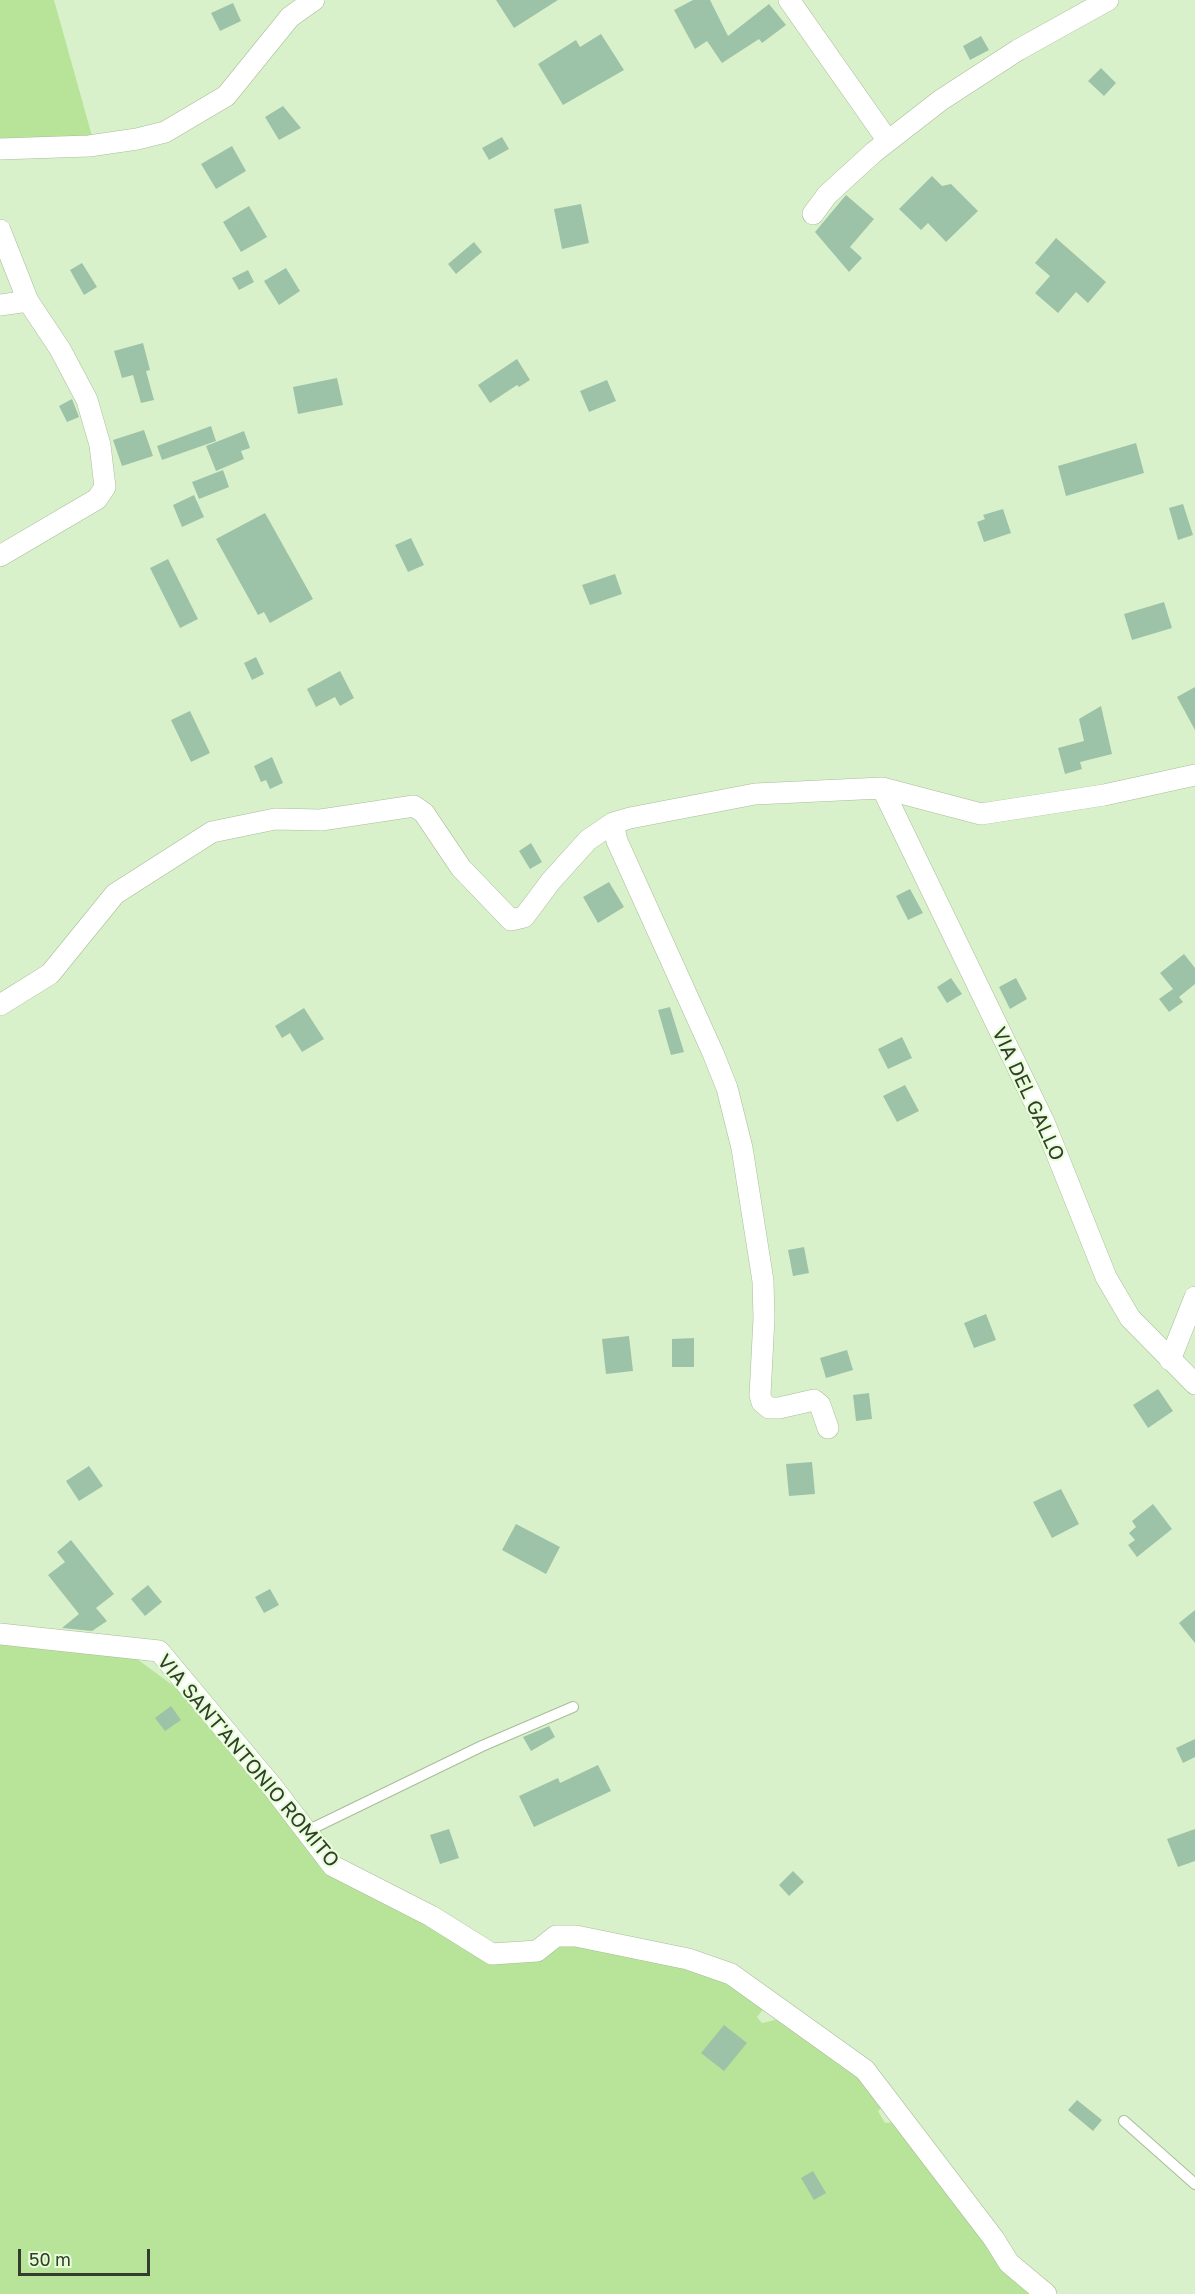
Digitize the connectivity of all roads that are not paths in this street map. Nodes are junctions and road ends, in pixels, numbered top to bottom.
1 (314, 0) edge
2 (789, 0) edge
3 (1108, 0) edge
4 (888, 141) junction
5 (0, 149) edge
6 (813, 214) dead end
7 (0, 230) edge
8 (28, 301) junction
9 (0, 305) edge
10 (0, 556) edge
11 (1195, 775) edge
12 (882, 788) junction
13 (613, 823) junction
14 (0, 1005) edge
15 (1195, 1297) edge
16 (1170, 1360) junction
17 (1195, 1384) edge
18 (828, 1428) dead end
19 (0, 1634) edge
20 (573, 1707) dead end
21 (305, 1832) junction
22 (1124, 2121) dead end
23 (1195, 2184) edge
24 (1046, 2294) edge

1 - 5 street
2 - 4 street
3 - 4 street
4 - 6 street
7 - 8 street
8 - 9 street
8 - 10 street
11 - 12 street
12 - 13 street
12 - 16 street, VIA DEL GALLO
13 - 14 street
13 - 18 street
15 - 16 street
16 - 17 street, VIA DEL GALLO
19 - 21 street, VIA SANT'ANTONIO ROMITO
20 - 21 lane
21 - 24 street, VIA SANT'ANTONIO ROMITO
22 - 23 lane

